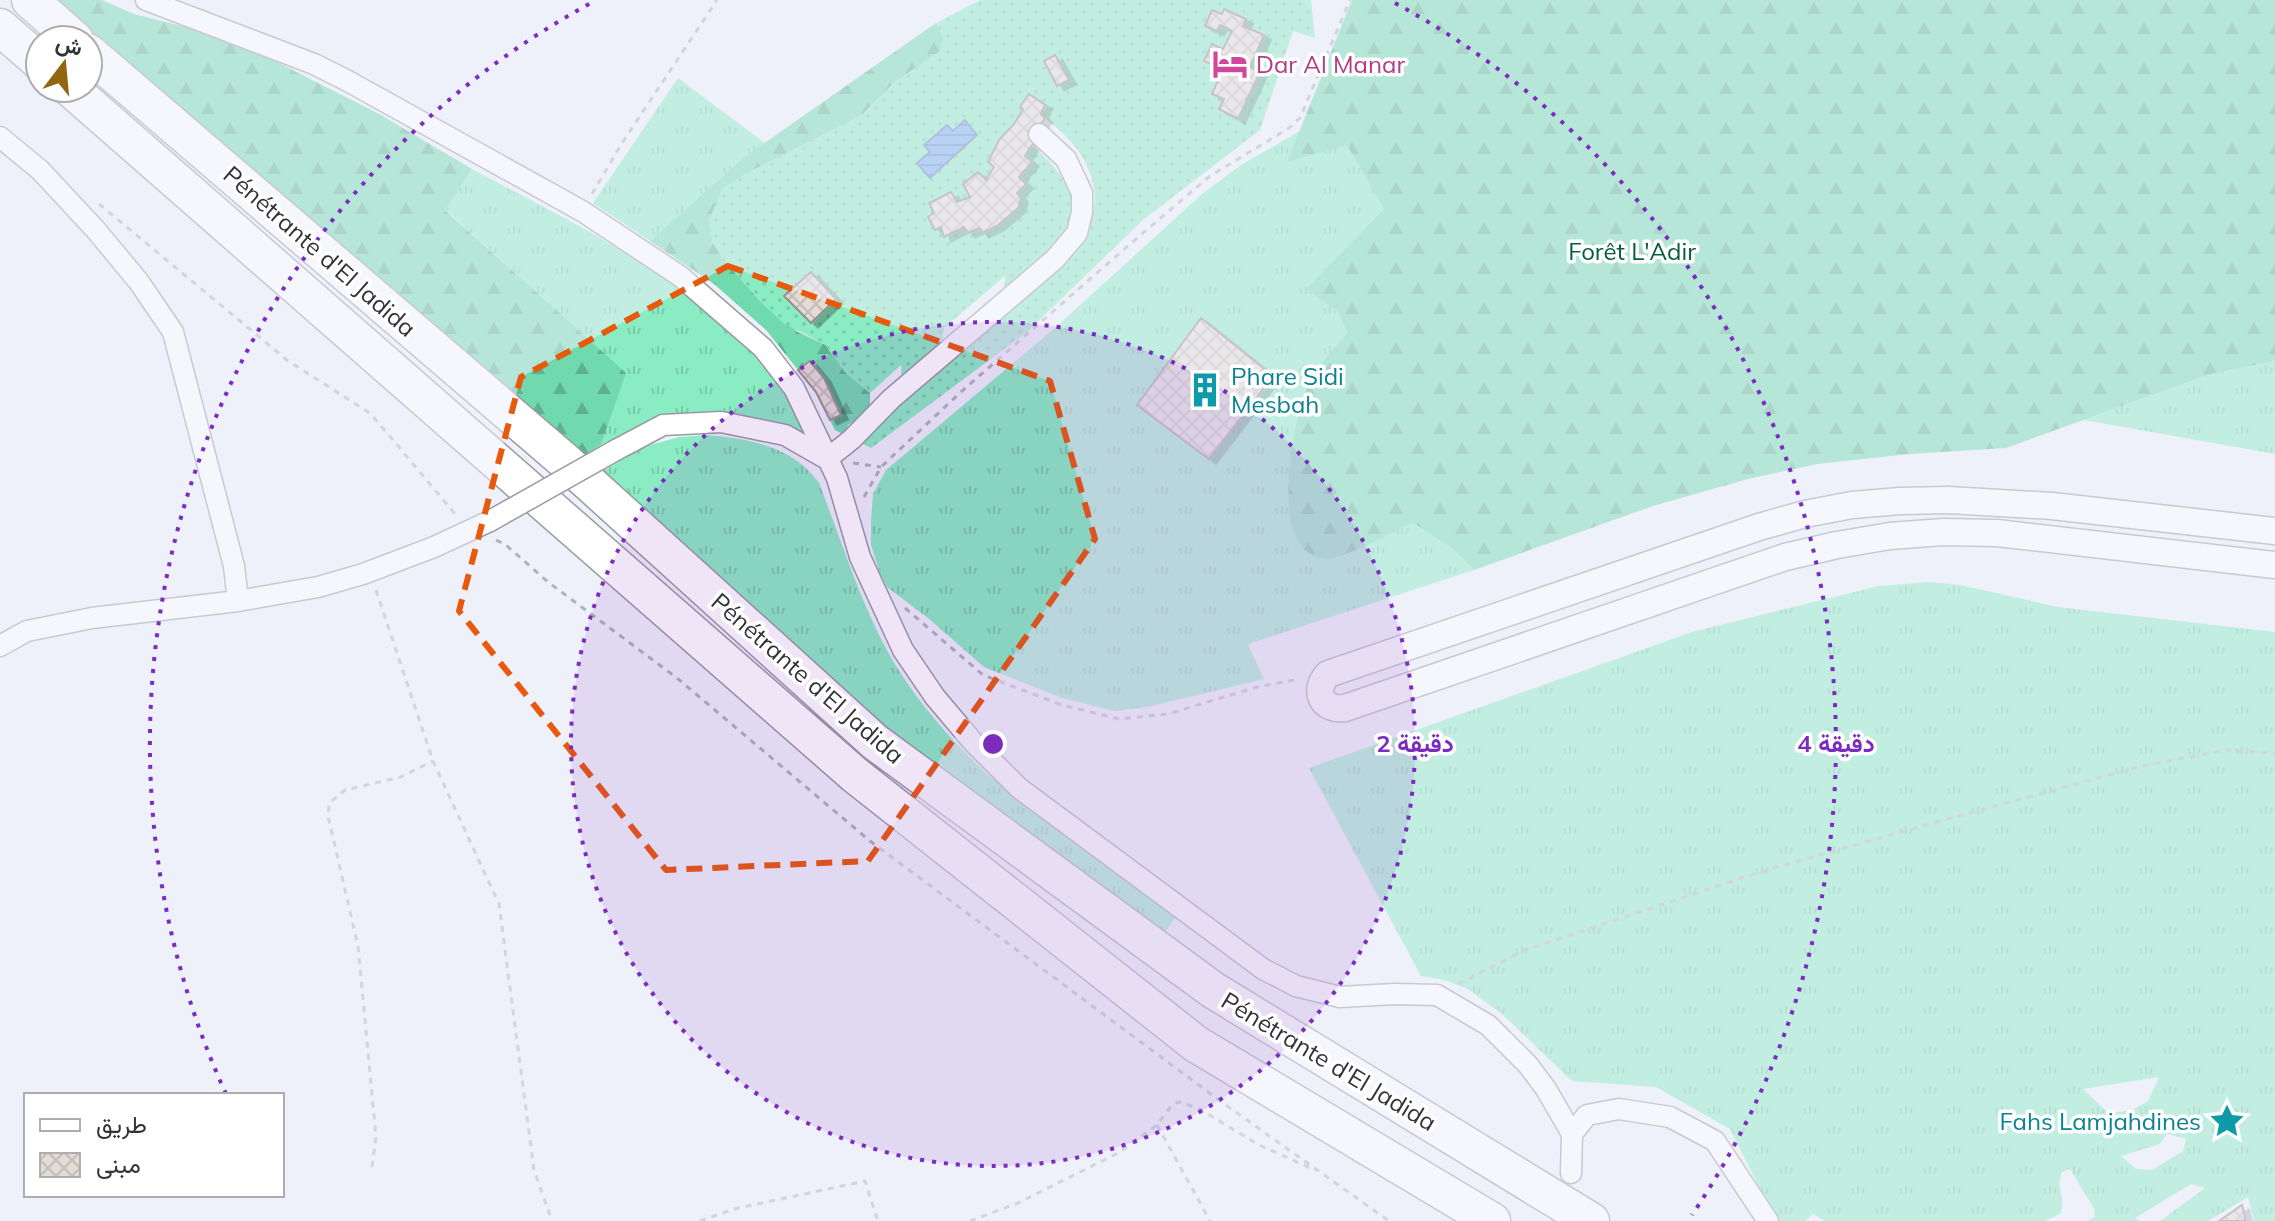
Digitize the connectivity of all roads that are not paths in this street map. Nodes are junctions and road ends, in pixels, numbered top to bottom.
1 (30, 0) edge
2 (146, 0) edge
3 (57, 24) edge
4 (0, 27) edge
5 (24, 48) edge
6 (104, 66) edge
7 (88, 104) edge
8 (1039, 134) dead end
9 (0, 137) edge
10 (827, 459) junction
11 (2275, 531) edge
12 (2275, 565) edge
13 (238, 601) junction
14 (0, 646) edge
15 (1572, 1134) junction
16 (1571, 1173) dead end
17 (1492, 1221) edge
18 (1591, 1221) edge
19 (1768, 1221) edge

1 - 3 highway
2 - 10 street
4 - 5 highway
6 - 18 highway, Pénétrante d'El Jadida
7 - 17 highway, Pénétrante d'El Jadida
8 - 10 street
9 - 13 street
10 - 13 street, bridge
10 - 15 street
11 - 12 street
13 - 14 street
15 - 16 street
15 - 19 street

